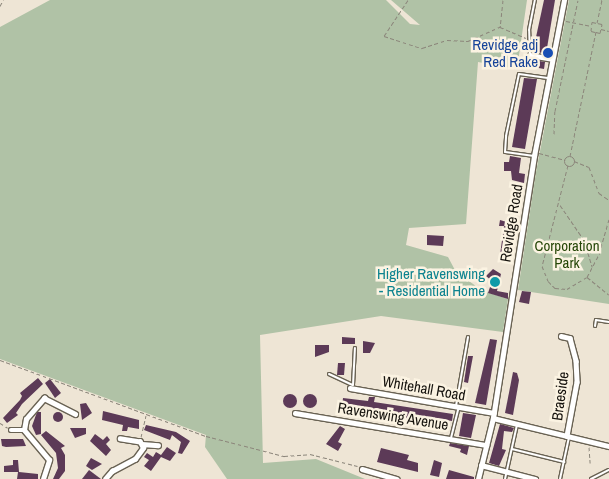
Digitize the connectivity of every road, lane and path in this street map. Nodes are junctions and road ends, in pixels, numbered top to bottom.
1 (3, 0) edge
2 (408, 0) edge
3 (503, 0) edge
4 (535, 0) edge
5 (564, 0) edge
6 (578, 0) edge
7 (602, 0) edge
8 (0, 6) edge
9 (560, 20) junction
10 (573, 22) junction
11 (597, 22) junction
12 (592, 26) junction
13 (500, 28) junction
14 (600, 28) junction
15 (609, 31) edge
16 (596, 32) junction
17 (531, 40) junction
18 (530, 55) joint
19 (552, 59) junction
20 (548, 78) junction
21 (554, 134) dead end
22 (534, 154) junction
23 (570, 156) junction
24 (564, 160) junction
25 (574, 162) junction
26 (568, 166) junction
27 (609, 200) edge
28 (559, 205) junction
29 (609, 219) edge
30 (592, 268) junction
31 (586, 277) junction
32 (609, 295) edge
33 (609, 322) edge
34 (595, 326) dead end
35 (561, 336) dead end
36 (468, 337) dead end
37 (355, 348) dead end
38 (0, 360) edge
39 (329, 374) dead end
40 (352, 387) junction
41 (457, 406) junction
42 (295, 413) dead end
43 (75, 414) dead end
44 (146, 416) junction
45 (493, 416) junction
46 (0, 423) edge
47 (518, 424) junction
48 (11, 430) joint
49 (24, 430) junction
50 (568, 436) junction
51 (451, 438) junction
52 (120, 439) dead end
53 (588, 441) junction
54 (141, 443) junction
55 (158, 445) dead end
56 (486, 445) junction
57 (609, 446) edge
58 (512, 449) junction
59 (564, 462) junction
60 (590, 463) dead end
61 (481, 465) junction
62 (362, 469) joint
63 (609, 470) edge
64 (506, 473) junction
65 (44, 479) edge
66 (105, 479) edge
67 (394, 479) edge
68 (478, 479) edge
69 (505, 479) edge
70 (535, 479) edge
71 (560, 479) edge
72 (591, 479) edge

1 - 8 path
2 - 13 path
3 - 13 path
4 - 17 lane
5 - 9 street, Revidge Road
6 - 10 path
7 - 11 path
9 - 10 path
9 - 19 street, Revidge Road
10 - 12 path
10 - 21 path
11 - 12 path
11 - 14 path
12 - 16 path
13 - 17 path
14 - 15 path
14 - 16 path
16 - 23 path
17 - 18 lane
18 - 19 street
19 - 20 street, Revidge Road
20 - 22 street, Revidge Road
20 - 22 lane
22 - 24 path
22 - 45 street, Revidge Road
23 - 24 path
23 - 25 path
24 - 26 path
25 - 26 path
25 - 27 path
26 - 28 path
28 - 30 path
28 - 31 path
29 - 30 path
30 - 31 path
31 - 32 path
33 - 34 lane
35 - 50 street, Braeside
36 - 41 lane
37 - 40 lane
38 - 44 path
39 - 40 lane
40 - 41 street, Whitehall Road
41 - 45 street, Whitehall Road
41 - 51 lane
42 - 51 street, Ravenswing Avenue
43 - 49 street
44 - 54 path
44 - 62 path
45 - 47 street, Whitehall Road
45 - 56 street, Revidge Road
46 - 48 path
47 - 50 street, Whitehall Road
47 - 58 lane
48 - 49 street
49 - 65 street
50 - 53 street, Whitehall Road
50 - 59 lane
51 - 56 street, Ravenswing Avenue
52 - 54 street
53 - 57 street, Whitehall Road
53 - 60 path
54 - 55 street
54 - 66 street
56 - 61 street, Revidge Road
58 - 59 lane
58 - 64 lane
59 - 71 lane
61 - 64 street
61 - 68 street, Revidge Road
62 - 67 street
63 - 72 lane
64 - 69 lane
64 - 70 street

